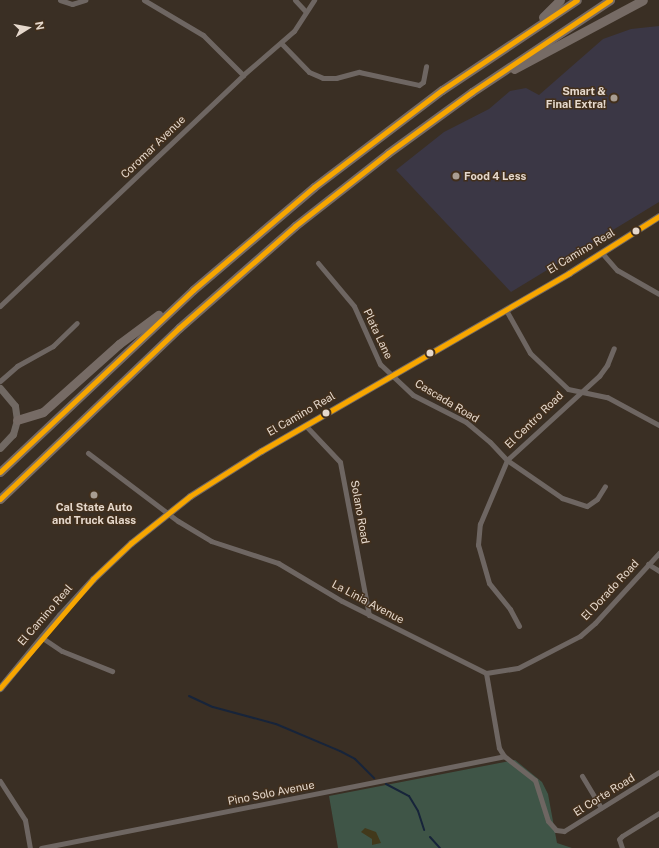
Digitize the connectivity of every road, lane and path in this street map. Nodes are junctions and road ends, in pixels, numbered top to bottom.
1 (60, 0) edge
2 (86, 0) edge
3 (144, 0) edge
4 (295, 0) edge
5 (314, 0) edge
6 (560, 0) edge
7 (577, 0) edge
8 (610, 0) edge
9 (643, 0) edge
10 (306, 12) junction
11 (530, 30) junction
12 (281, 43) junction
13 (426, 66) dead end
14 (243, 75) junction
15 (472, 92) junction
16 (659, 216) edge
17 (602, 253) junction
18 (318, 263) dead end
19 (193, 290) junction
20 (659, 294) edge
21 (0, 306) edge
22 (506, 310) junction
23 (77, 323) dead end
24 (614, 348) dead end
25 (391, 376) junction
26 (0, 381) edge
27 (0, 388) edge
28 (579, 391) junction
29 (17, 420) junction
30 (305, 425) junction
31 (659, 425) edge
32 (0, 448) edge
33 (88, 453) dead end
34 (507, 460) junction
35 (0, 472) edge
36 (605, 486) dead end
37 (0, 499) edge
38 (168, 512) junction
39 (659, 553) edge
40 (648, 564) junction
41 (659, 571) edge
42 (369, 615) junction
43 (519, 626) dead end
44 (41, 637) junction
45 (112, 671) dead end
46 (486, 673) junction
47 (0, 688) edge
48 (504, 756) junction
49 (659, 772) edge
50 (582, 776) dead end
51 (0, 781) edge
52 (601, 808) junction
53 (659, 813) edge
54 (30, 848) edge
55 (41, 848) edge
56 (622, 848) edge

1 - 2 street
3 - 14 street
4 - 10 street
5 - 10 street, Coromar Avenue
6 - 11 highway
7 - 11 highway
8 - 15 highway
9 - 15 highway
10 - 12 street, Coromar Avenue
11 - 19 highway
12 - 13 street
12 - 14 street, Coromar Avenue
14 - 21 street, Coromar Avenue
15 - 37 highway
16 - 17 main road, El Camino Real
17 - 20 street
17 - 22 main road, El Camino Real
18 - 25 street, Plata Lane
19 - 29 highway
19 - 35 highway
22 - 25 main road, El Camino Real
22 - 28 street
23 - 26 street
24 - 28 street, El Centro Road
25 - 30 main road, El Camino Real
25 - 34 street, Cascada Road
27 - 29 main road
28 - 31 street
28 - 34 street, El Centro Road
29 - 32 main road
30 - 38 main road, El Camino Real
30 - 42 street, Solano Road
33 - 38 street, La Linia Avenue
34 - 36 street, Cascada Road
34 - 43 street, El Centro Road
38 - 42 street, La Linia Avenue
38 - 44 main road, El Camino Real
39 - 40 street, El Dorado Road
40 - 41 street
40 - 46 street, El Dorado Road
42 - 46 street, La Linia Avenue
44 - 45 street
44 - 47 main road, El Camino Real
46 - 48 street
48 - 52 street, El Corte Road
48 - 55 street, Pino Solo Avenue
49 - 52 street, El Corte Road
50 - 52 street
51 - 54 street
53 - 56 street

